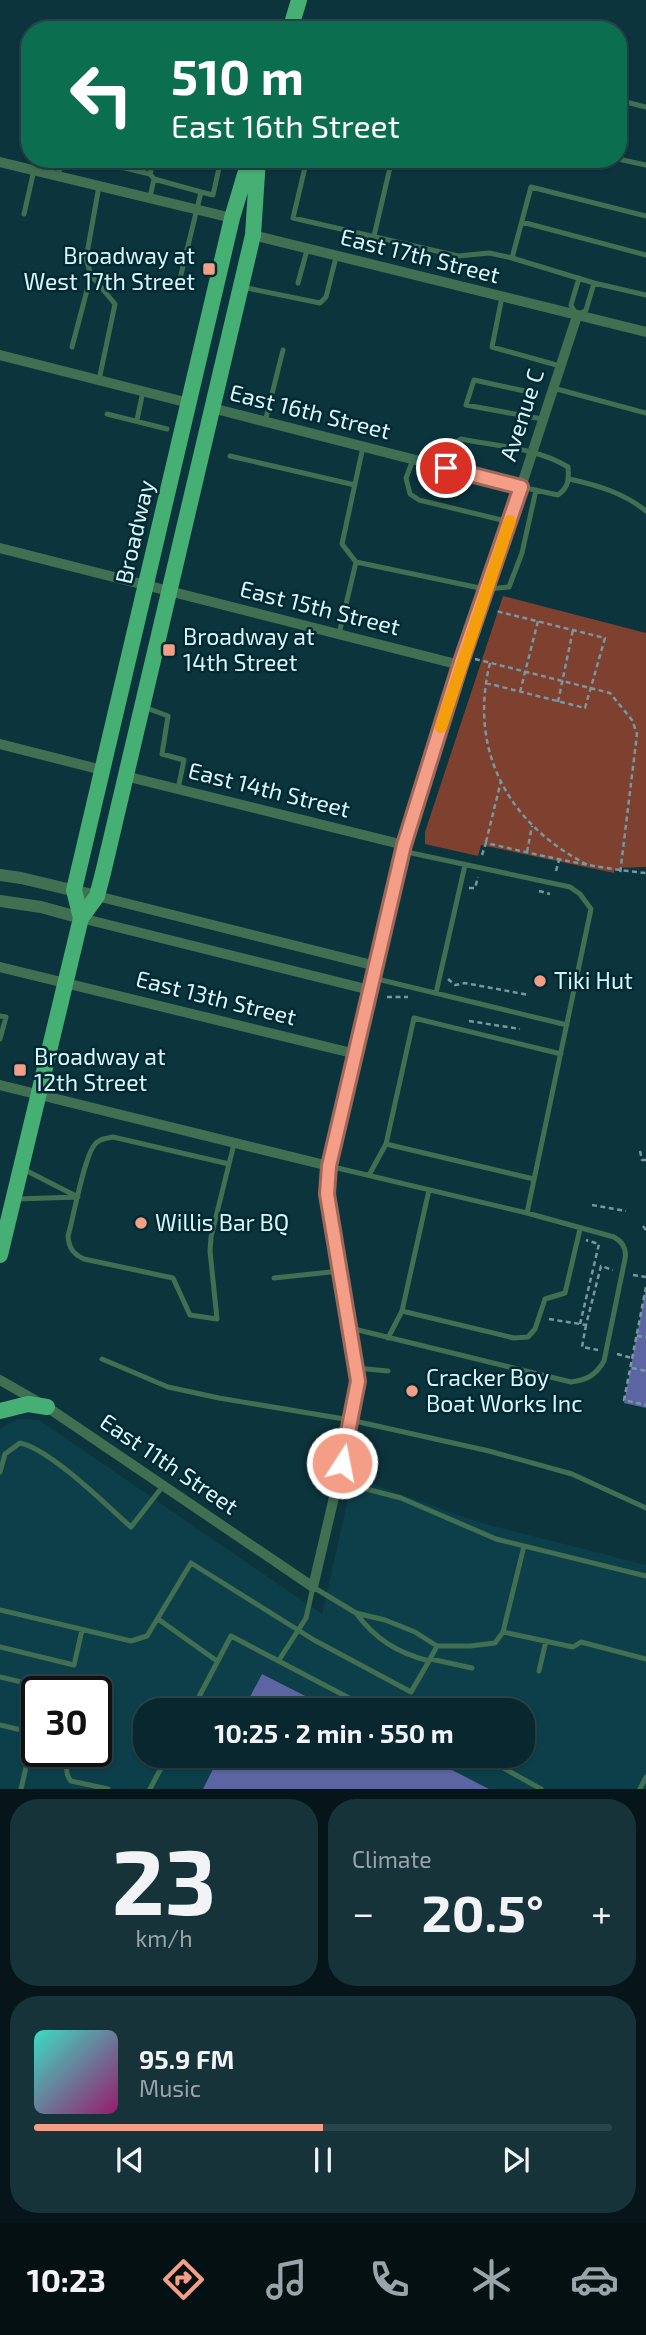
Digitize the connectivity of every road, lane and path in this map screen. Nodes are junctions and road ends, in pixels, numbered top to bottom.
1 (299, 0) edge
2 (293, 21) edge
3 (627, 102) edge
4 (646, 107) edge
5 (627, 161) edge
6 (0, 162) edge
7 (646, 165) edge
8 (21, 167) edge
9 (26, 168) edge
10 (60, 168) edge
11 (121, 168) edge
12 (153, 168) edge
13 (219, 168) edge
14 (250, 168) edge
15 (257, 168) edge
16 (304, 168) edge
17 (390, 168) edge
18 (34, 170) junction
19 (56, 176) junction
20 (152, 176) junction
21 (99, 186) junction
22 (201, 191) junction
23 (150, 197) junction
24 (196, 208) junction
25 (24, 214) dead end
26 (646, 216) edge
27 (232, 218) junction
28 (522, 222) junction
29 (253, 235) junction
30 (374, 236) junction
31 (307, 250) junction
32 (646, 255) edge
33 (336, 257) junction
34 (512, 258) junction
35 (91, 275) junction
36 (579, 278) junction
37 (179, 283) dead end
38 (298, 283) dead end
39 (594, 283) junction
40 (240, 286) junction
41 (646, 295) edge
42 (502, 297) junction
43 (577, 316) junction
44 (646, 332) edge
45 (72, 347) dead end
46 (283, 350) dead end
47 (0, 355) edge
48 (560, 366) junction
49 (99, 380) junction
50 (553, 388) junction
51 (143, 391) junction
52 (528, 392) dead end
53 (189, 403) junction
54 (212, 408) junction
55 (646, 413) edge
56 (107, 414) dead end
57 (542, 419) junction
58 (137, 420) junction
59 (265, 422) junction
60 (167, 429) dead end
61 (363, 447) junction
62 (532, 453) junction
63 (230, 456) dead end
64 (414, 460) junction
65 (446, 468) junction
66 (569, 479) junction
67 (355, 485) junction
68 (521, 487) junction
69 (536, 491) junction
70 (646, 512) edge
71 (510, 522) junction
72 (0, 548) edge
73 (356, 562) junction
74 (146, 585) junction
75 (488, 589) junction
76 (169, 591) junction
77 (496, 611) dead end
78 (538, 621) junction
79 (573, 630) junction
80 (339, 634) junction
81 (475, 659) dead end
82 (490, 663) junction
83 (460, 665) junction
84 (525, 671) junction
85 (562, 680) junction
86 (486, 683) junction
87 (592, 688) junction
88 (520, 692) junction
89 (558, 702) junction
90 (142, 706) junction
91 (0, 744) edge
92 (102, 770) junction
93 (125, 776) junction
94 (501, 780) junction
95 (178, 789) junction
96 (532, 826) junction
97 (486, 843) junction
98 (403, 848) junction
99 (527, 852) junction
100 (482, 855) dead end
101 (559, 860) junction
102 (465, 865) junction
103 (587, 865) junction
104 (556, 871) dead end
105 (621, 873) junction
106 (646, 873) edge
107 (0, 875) edge
108 (484, 877) dead end
109 (468, 888) dead end
110 (74, 890) junction
111 (537, 891) dead end
112 (550, 894) dead end
113 (97, 896) junction
114 (0, 901) edge
115 (81, 918) junction
116 (376, 966) junction
117 (0, 967) edge
118 (444, 977) dead end
119 (66, 982) junction
120 (372, 984) junction
121 (436, 993) junction
122 (529, 995) dead end
123 (0, 1016) edge
124 (462, 1020) dead end
125 (567, 1025) junction
126 (520, 1029) dead end
127 (0, 1039) edge
128 (356, 1054) junction
129 (561, 1054) junction
130 (0, 1085) edge
131 (39, 1095) junction
132 (234, 1142) junction
133 (386, 1144) junction
134 (640, 1151) dead end
135 (646, 1160) edge
136 (229, 1164) junction
137 (329, 1166) junction
138 (21, 1168) junction
139 (369, 1175) junction
140 (534, 1179) junction
141 (429, 1190) junction
142 (78, 1197) junction
143 (14, 1199) junction
144 (592, 1205) dead end
145 (626, 1211) dead end
146 (527, 1213) junction
147 (643, 1226) dead end
148 (580, 1229) junction
149 (646, 1230) edge
150 (586, 1240) dead end
151 (0, 1255) edge
152 (613, 1270) dead end
153 (340, 1271) junction
154 (634, 1275) dead end
155 (274, 1278) dead end
156 (646, 1278) edge
157 (646, 1287) edge
158 (645, 1302) edge
159 (402, 1311) junction
160 (539, 1317) junction
161 (580, 1324) junction
162 (586, 1325) junction
163 (349, 1328) junction
164 (637, 1336) junction
165 (388, 1338) junction
166 (646, 1338) edge
167 (598, 1350) dead end
168 (617, 1354) dead end
169 (102, 1359) dead end
170 (632, 1359) junction
171 (356, 1368) junction
172 (631, 1368) junction
173 (388, 1371) dead end
174 (646, 1371) edge
175 (0, 1380) edge
176 (646, 1405) edge
177 (47, 1407) junction
178 (0, 1411) edge
179 (350, 1420) junction
180 (0, 1472) edge
181 (338, 1481) junction
182 (163, 1486) junction
183 (646, 1508) edge
184 (524, 1546) junction
185 (646, 1576) edge
186 (313, 1587) junction
187 (0, 1610) edge
188 (356, 1614) junction
189 (158, 1619) junction
190 (82, 1630) junction
191 (299, 1630) junction
192 (503, 1632) junction
193 (546, 1641) junction
194 (437, 1646) junction
195 (0, 1647) edge
196 (646, 1659) edge
197 (279, 1660) junction
198 (430, 1660) junction
199 (217, 1661) junction
200 (472, 1668) dead end
201 (539, 1671) dead end
202 (0, 1677) edge
203 (21, 1682) edge
204 (198, 1698) edge
205 (350, 1698) edge
206 (0, 1725) edge
207 (67, 1767) edge
208 (161, 1768) edge
209 (503, 1768) edge
210 (646, 1777) edge
211 (21, 1789) edge
212 (108, 1789) edge
213 (150, 1789) edge
214 (541, 1789) edge
215 (640, 1789) edge

1 - 2 main road
3 - 4 lane
5 - 7 lane
6 - 8 street
9 - 18 street
10 - 19 lane
11 - 20 lane
12 - 20 lane
13 - 22 lane
14 - 27 main road, Broadway
15 - 29 main road, Broadway
16 - 30 lane
17 - 30 lane
18 - 19 street
18 - 25 lane
19 - 21 street
20 - 22 lane
20 - 23 lane
21 - 23 street
21 - 35 lane
22 - 24 lane
23 - 24 street
24 - 27 street
24 - 37 lane
26 - 28 lane
27 - 53 main road, Broadway
28 - 32 lane
28 - 34 lane
29 - 31 street, East 17th Street
29 - 40 main road, Broadway
30 - 34 lane
31 - 33 street, East 17th Street
31 - 38 lane
33 - 40 lane
33 - 42 street, East 17th Street
34 - 36 lane
35 - 45 lane
35 - 49 lane
36 - 39 lane
36 - 43 lane
39 - 41 lane
39 - 43 lane
40 - 54 main road, Broadway
42 - 43 street, East 17th Street
42 - 48 lane
43 - 44 street, East 17th Street
43 - 48 street, Avenue C
46 - 59 lane
47 - 49 street
48 - 50 street, Avenue C
49 - 51 street
50 - 55 lane
50 - 57 street, Avenue C
51 - 53 street
51 - 58 lane
52 - 57 lane
53 - 74 main road, Broadway
54 - 59 street, East 16th Street
54 - 76 main road, Broadway
56 - 58 lane
57 - 62 street, Avenue C
58 - 60 lane
59 - 61 street, East 16th Street
61 - 64 street, East 16th Street
61 - 67 lane
62 - 65 lane
62 - 66 lane
62 - 68 street, Avenue C
63 - 67 lane
64 - 65 street, East 16th Street
64 - 71 lane
65 - 68 street, East 16th Street
66 - 69 lane
66 - 70 lane
67 - 73 lane
68 - 69 lane
68 - 71 street, Avenue C
69 - 75 lane
71 - 75 street, Avenue C
72 - 74 street, East 15th Street
73 - 75 lane
73 - 80 lane
74 - 76 street, East 15th Street
74 - 92 main road, Broadway
75 - 83 street, Avenue C
76 - 80 street, East 15th Street
76 - 90 main road, Broadway
77 - 78 path
78 - 79 path
78 - 84 path
79 - 85 path
79 - 87 path
80 - 83 street, East 15th Street
81 - 82 path
82 - 84 path
82 - 86 path
83 - 98 street, Avenue C
84 - 85 path
84 - 88 path
85 - 87 path
85 - 89 path
86 - 88 path
86 - 94 path
87 - 89 path
87 - 105 path
88 - 89 path
90 - 93 main road, Broadway
90 - 95 lane
91 - 92 street
92 - 110 main road, Broadway
93 - 95 street, East 14th Street
93 - 113 main road, Broadway
94 - 96 path
94 - 97 path
95 - 98 street, East 14th Street
96 - 99 path
96 - 103 path
97 - 99 path
97 - 100 path
98 - 102 lane
98 - 116 street, Avenue C
99 - 101 path
101 - 103 path
101 - 104 path
102 - 121 lane
102 - 125 lane
103 - 105 path
105 - 106 path
107 - 110 street
108 - 109 path
110 - 113 street
110 - 115 main road, Broadway
111 - 112 path
113 - 115 main road, Broadway
113 - 116 street
114 - 115 street
115 - 119 main road, Broadway
115 - 120 street, East 13th Street
116 - 120 street, Avenue C
117 - 119 street, East 13th Street
118 - 122 path
119 - 128 street, East 13th Street
119 - 131 main road, Broadway
120 - 121 lane
120 - 128 street, Avenue C
121 - 125 lane
123 - 127 lane
124 - 126 path
125 - 129 lane
128 - 137 street, Avenue C
129 - 133 lane
129 - 140 lane
130 - 131 street
131 - 132 street
131 - 138 main road, Broadway
132 - 136 lane
132 - 137 street
133 - 139 lane
133 - 140 lane
134 - 135 path
136 - 142 lane
136 - 142 lane
137 - 139 lane
137 - 153 street, Avenue C
138 - 142 lane
138 - 143 main road, Broadway
139 - 141 lane
140 - 146 lane
141 - 146 lane
141 - 159 lane
142 - 143 lane
143 - 151 main road, Broadway
144 - 145 path
146 - 148 lane
147 - 149 path
148 - 160 lane
148 - 165 lane
150 - 161 path
152 - 162 path
153 - 155 lane
153 - 163 street, Avenue C
154 - 156 path
157 - 158 path
158 - 164 path
159 - 160 lane
159 - 165 lane
160 - 161 path
161 - 162 path
162 - 167 path
163 - 165 lane
163 - 171 street, Avenue C
164 - 166 path
164 - 170 path
168 - 170 path
169 - 179 lane
170 - 172 path
171 - 173 lane
171 - 179 street, Avenue C
172 - 174 path
172 - 176 path
175 - 177 street, East 11th Street
177 - 178 main road
177 - 182 street, East 11th Street
179 - 181 street, Avenue C
179 - 183 lane
180 - 182 lane
181 - 184 lane
181 - 186 street, Avenue C
182 - 186 street, East 11th Street
184 - 185 lane
184 - 192 lane
186 - 188 lane
186 - 191 lane
187 - 190 lane
188 - 194 lane
188 - 198 lane
189 - 190 lane
189 - 191 lane
189 - 199 lane
190 - 195 lane
191 - 197 lane
191 - 198 lane
192 - 193 lane
192 - 194 lane
193 - 196 lane
193 - 201 lane
194 - 198 lane
197 - 199 lane
197 - 205 lane
198 - 200 lane
199 - 204 lane
202 - 203 lane
206 - 211 lane
207 - 212 lane
208 - 213 lane
209 - 214 lane
210 - 215 lane

